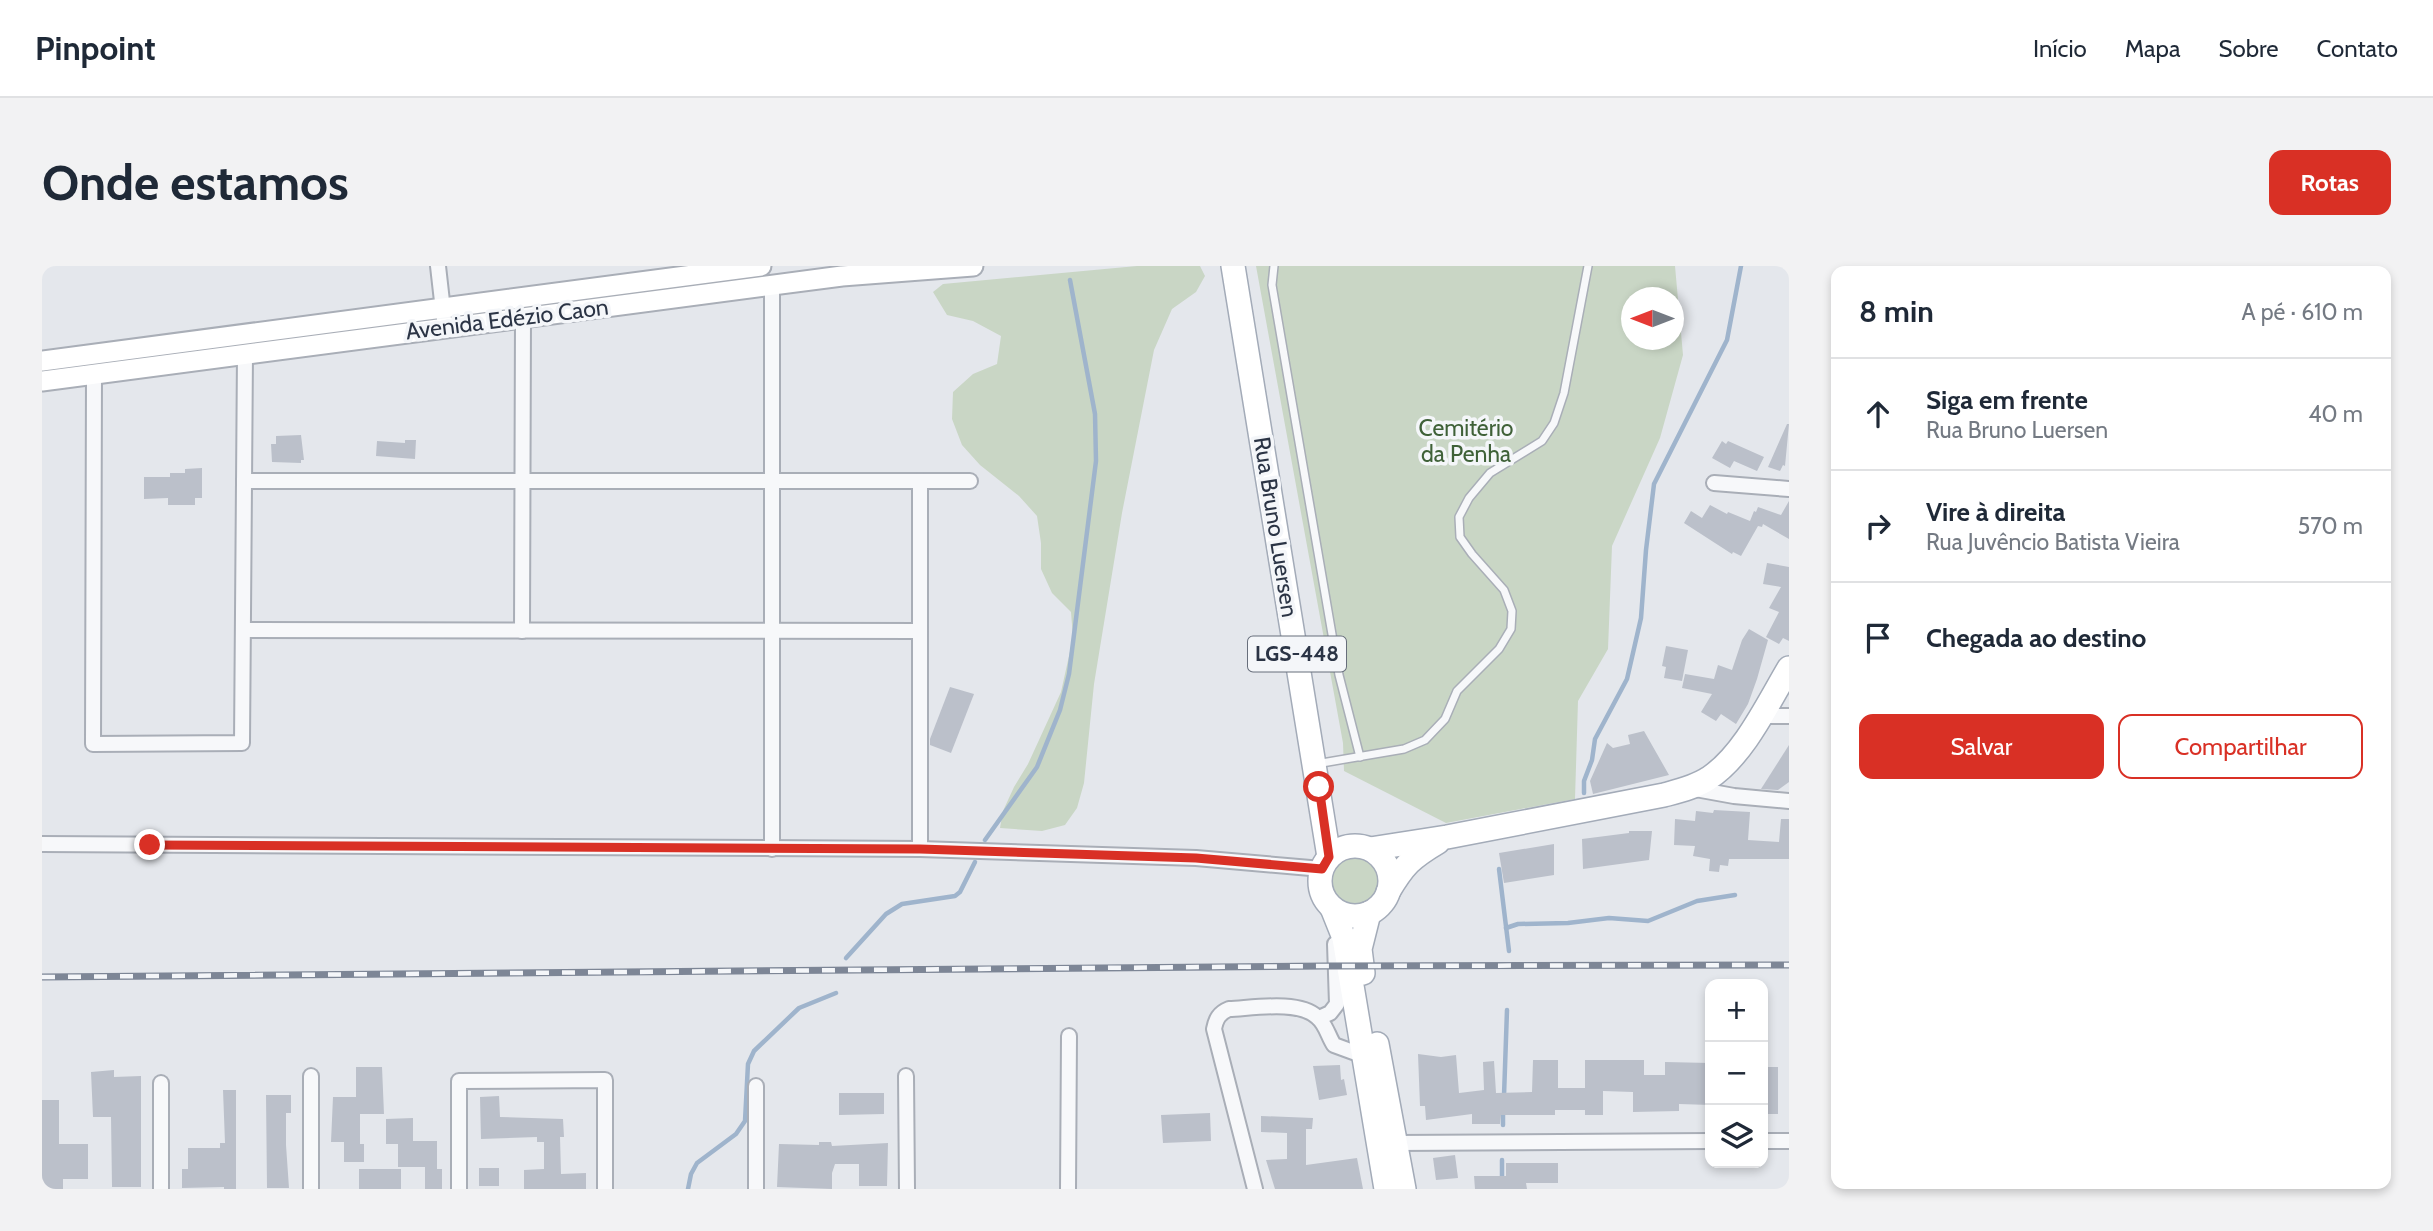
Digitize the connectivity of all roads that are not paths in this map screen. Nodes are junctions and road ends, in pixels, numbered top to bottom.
1 (438, 266) edge
2 (761, 266) edge
3 (973, 266) edge
4 (1220, 266) edge
5 (1233, 266) edge
6 (1274, 266) edge
7 (1588, 266) edge
8 (842, 271) edge
9 (772, 285) junction
10 (1237, 294) junction
11 (523, 317) junction
12 (444, 318) junction
13 (245, 354) junction
14 (42, 361) edge
15 (94, 374) junction
16 (42, 381) edge
17 (244, 481) junction
18 (522, 481) junction
19 (772, 481) junction
20 (920, 481) junction
21 (970, 481) dead end
22 (1714, 483) dead end
23 (1789, 489) edge
24 (243, 630) junction
25 (522, 631) junction
26 (772, 631) junction
27 (920, 631) junction
28 (1789, 668) edge
29 (1760, 716) junction
30 (1789, 716) edge
31 (1360, 757) junction
32 (1315, 764) junction
33 (1319, 787) junction
34 (1688, 788) junction
35 (1789, 801) edge
36 (1447, 837) junction
37 (42, 844) edge
38 (1363, 847) junction
39 (772, 849) junction
40 (920, 849) junction
41 (1326, 863) junction
42 (1388, 892) junction
43 (1332, 908) junction
44 (1369, 913) junction
45 (1319, 1018) junction
46 (1069, 1037) dead end
47 (1364, 1056) junction
48 (311, 1076) dead end
49 (906, 1076) dead end
50 (161, 1083) dead end
51 (756, 1086) dead end
52 (1705, 1141) edge
53 (1768, 1141) edge
54 (1789, 1141) edge
55 (1396, 1143) junction
56 (161, 1189) edge
57 (311, 1189) edge
58 (459, 1189) edge
59 (605, 1189) edge
60 (756, 1189) edge
61 (907, 1189) edge
62 (1068, 1189) edge
63 (1255, 1189) edge
64 (1386, 1189) edge
65 (1404, 1189) edge

1 - 12 street
2 - 12 main road, Avenida Edézio Caon
3 - 8 main road, Avenida Edézio Caon
4 - 10 main road
5 - 10 main road, Rua Bruno Luersen / LGS-448
6 - 31 lane
7 - 31 lane
8 - 9 main road, Avenida Edézio Caon
9 - 11 main road, Avenida Edézio Caon
9 - 19 street
10 - 32 main road, Rua Bruno Luersen / LGS-448
11 - 12 main road, Avenida Edézio Caon
11 - 18 street
12 - 13 main road, Avenida Edézio Caon
12 - 14 main road, Avenida Edézio Caon
13 - 15 main road, Avenida Edézio Caon
13 - 17 street
15 - 16 main road, Avenida Edézio Caon
15 - 24 street
17 - 18 street
17 - 24 street
18 - 19 street
18 - 25 street
19 - 20 street
19 - 26 street
20 - 21 street
20 - 27 street
22 - 23 street
24 - 25 street
25 - 26 street
26 - 27 street
26 - 39 street
27 - 40 street
28 - 29 main road
29 - 30 street
29 - 34 main road
31 - 32 lane
32 - 33 main road, Rua Bruno Luersen / LGS-448
33 - 38 main road, Rua Bruno Luersen / LGS-448
33 - 41 main road, Rua Bruno Luersen / LGS-448
34 - 35 street
34 - 36 main road
36 - 38 main road
36 - 42 main road
37 - 39 street
38 - 41 main road
38 - 42 main road
39 - 40 street
40 - 41 street
41 - 43 main road
42 - 44 main road
43 - 44 main road
43 - 45 street
43 - 47 main road
44 - 55 main road
45 - 47 street
45 - 63 street
46 - 62 street
47 - 64 main road
48 - 57 street
49 - 61 street
50 - 56 street
51 - 60 street
52 - 55 street
53 - 54 street
55 - 65 main road
58 - 59 street

